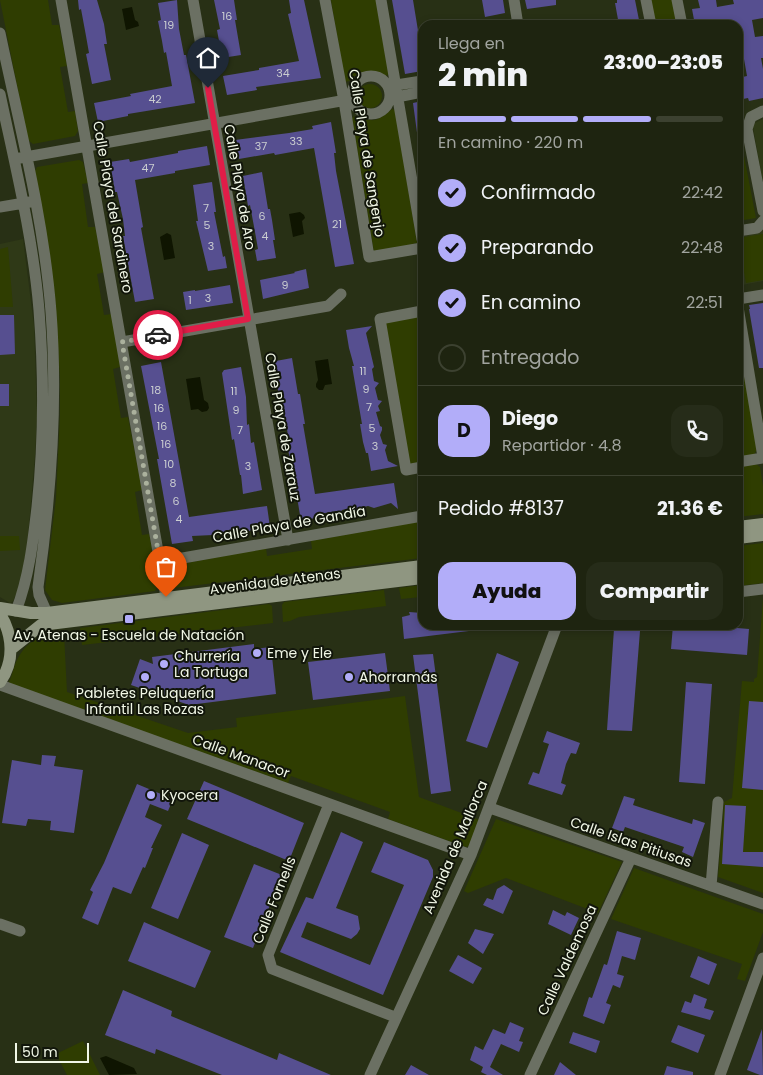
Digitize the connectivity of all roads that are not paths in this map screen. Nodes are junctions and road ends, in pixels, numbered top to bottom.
1 (62, 0) edge
2 (193, 0) edge
3 (325, 0) edge
4 (381, 0) edge
5 (514, 0) edge
6 (646, 0) edge
7 (677, 0) edge
8 (517, 20) edge
9 (650, 20) edge
10 (681, 20) edge
11 (0, 33) edge
12 (4, 76) edge
13 (418, 82) edge
14 (393, 91) junction
15 (418, 92) edge
16 (0, 94) edge
17 (348, 100) junction
18 (763, 111) edge
19 (214, 124) junction
20 (87, 146) junction
21 (26, 157) junction
22 (14, 159) junction
23 (29, 202) junction
24 (0, 207) edge
25 (763, 211) edge
26 (418, 219) edge
27 (763, 221) edge
28 (743, 230) edge
29 (418, 249) edge
30 (341, 294) dead end
31 (763, 295) edge
32 (743, 298) edge
33 (418, 312) edge
34 (248, 319) junction
35 (743, 337) edge
36 (122, 342) junction
37 (763, 458) edge
38 (743, 461) edge
39 (418, 468) edge
40 (418, 517) edge
41 (763, 524) edge
42 (743, 526) edge
43 (763, 535) edge
44 (743, 537) edge
45 (288, 540) junction
46 (160, 562) junction
47 (418, 566) edge
48 (418, 578) edge
49 (763, 589) edge
50 (743, 591) edge
51 (166, 597) junction
52 (0, 608) edge
53 (16, 611) junction
54 (46, 613) junction
55 (0, 614) edge
56 (41, 625) junction
57 (555, 630) edge
58 (11, 649) junction
59 (0, 682) edge
60 (0, 685) edge
61 (718, 802) dead end
62 (329, 804) junction
63 (490, 808) junction
64 (471, 855) junction
65 (631, 858) junction
66 (711, 886) junction
67 (763, 904) edge
68 (0, 924) edge
69 (20, 931) dead end
70 (763, 958) edge
71 (395, 1017) junction
72 (370, 1075) edge
73 (530, 1075) edge
74 (720, 1075) edge

1 - 20 street, Calle Playa del Sardinero
2 - 19 street, Calle Playa de Aro
3 - 17 street, Calle Playa de Sangenjo
4 - 14 street
5 - 8 street
6 - 9 street
7 - 10 street
11 - 12 street
12 - 21 street
13 - 14 street
14 - 15 street
14 - 17 street
14 - 17 street
14 - 26 street
16 - 22 street
17 - 19 street
17 - 29 street, Calle Playa de Sangenjo
18 - 25 street
19 - 20 street
19 - 34 street, Calle Playa de Aro
20 - 21 street
20 - 36 street, Calle Playa del Sardinero
21 - 22 street
21 - 23 street
22 - 23 street
23 - 24 street
23 - 53 street
23 - 54 street
27 - 28 street
30 - 34 street
31 - 32 street
33 - 39 street
34 - 36 street
34 - 45 street, Calle Playa de Zarauz
35 - 37 street
36 - 46 street, Calle Playa del Sardinero
37 - 38 street
40 - 45 street, Calle Playa de Gandía
41 - 42 main road
43 - 44 main road
45 - 46 street, Calle Playa de Gandía
46 - 51 street, Calle Playa del Sardinero
47 - 51 main road, Avenida de Atenas
48 - 56 main road, Avenida de Atenas
49 - 50 street
51 - 54 main road, Avenida de Atenas
52 - 53 main road, Avenida de Atenas
53 - 54 main road, Avenida de Atenas
54 - 56 street
55 - 58 main road
56 - 58 main road
57 - 63 street, Avenida de Mallorca
58 - 59 main road
60 - 62 street, Calle Manacor
61 - 66 street
62 - 64 street, Calle Manacor
62 - 71 street, Calle Fornells
63 - 64 street, Avenida de Mallorca
63 - 65 street, Calle Islas Pitiusas
64 - 71 street, Avenida de Mallorca
65 - 66 street, Calle Islas Pitiusas
65 - 73 street, Calle Valdemosa
66 - 67 street, Calle Islas Pitiusas
68 - 69 street
70 - 74 street
71 - 72 street, Avenida de Mallorca

